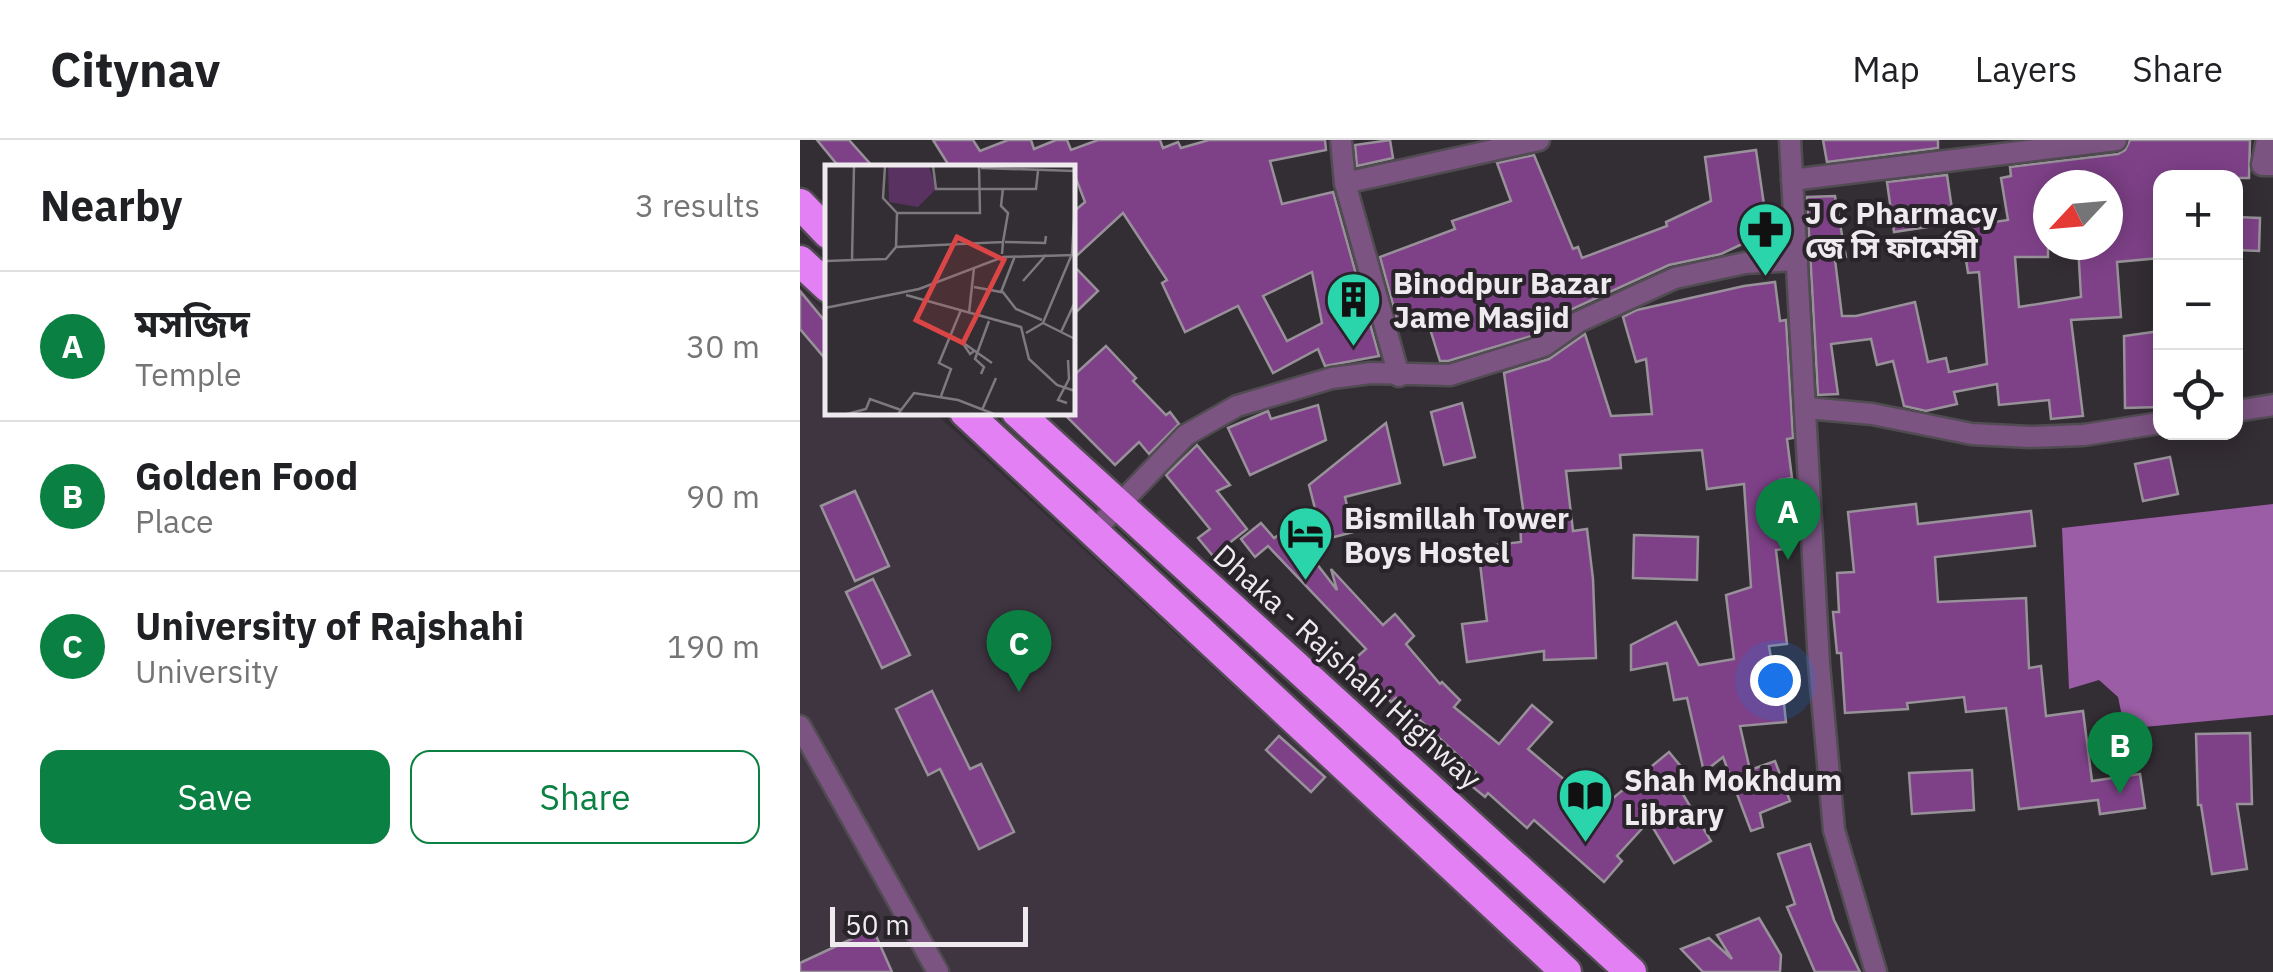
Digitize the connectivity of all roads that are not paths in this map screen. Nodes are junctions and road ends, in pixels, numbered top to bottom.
1 (1342, 140) edge
2 (1539, 140) edge
3 (1790, 140) edge
4 (2116, 140) edge
5 (2267, 140) edge
6 (2273, 164) edge
7 (1792, 180) junction
8 (1345, 183) junction
9 (800, 204) edge
10 (825, 230) edge
11 (1797, 260) junction
12 (800, 261) edge
13 (825, 283) edge
14 (1399, 376) junction
15 (2273, 404) edge
16 (1807, 408) junction
17 (2243, 410) edge
18 (968, 415) edge
19 (1020, 415) edge
20 (2153, 425) edge
21 (1119, 505) junction
22 (1094, 531) junction
23 (800, 726) edge
24 (938, 972) edge
25 (1566, 972) edge
26 (1631, 972) edge
27 (1876, 972) edge

1 - 8 street
2 - 8 street
3 - 7 street
4 - 7 street
5 - 6 street
7 - 11 street
8 - 14 street
9 - 10 highway
11 - 14 street
11 - 16 street
12 - 13 highway
14 - 21 street
15 - 17 street
16 - 20 street
16 - 27 street
18 - 22 highway
19 - 21 highway, Dhaka - Rajshahi Highway
21 - 22 street
21 - 26 highway, Dhaka - Rajshahi Highway
22 - 25 highway
23 - 24 street

